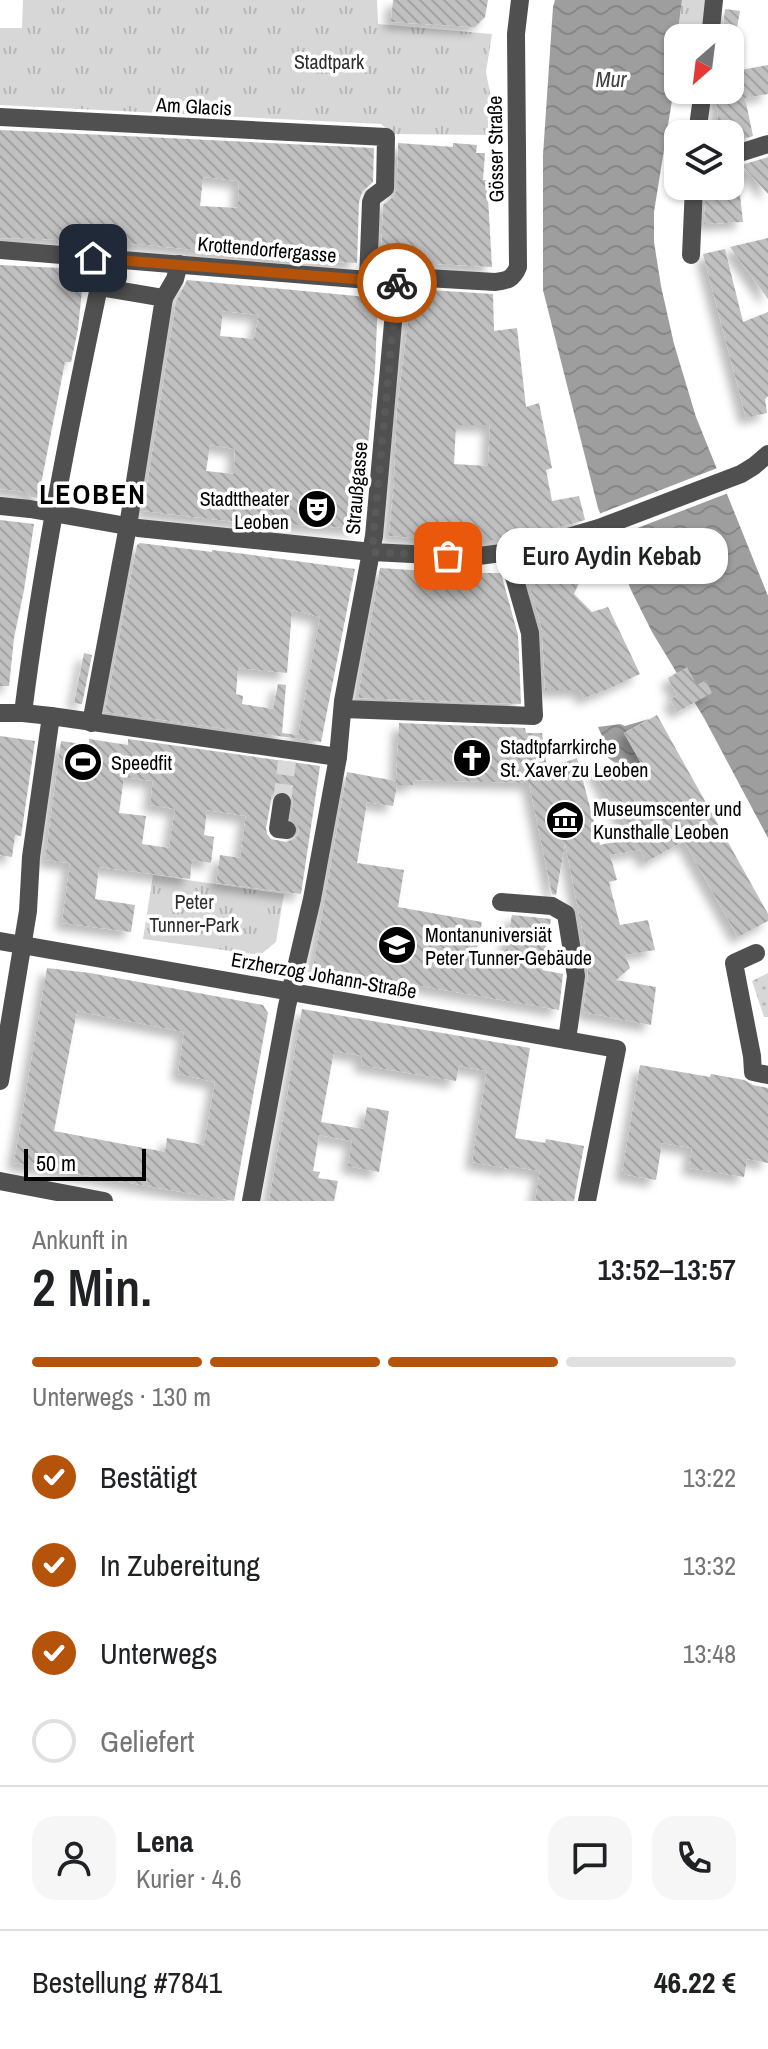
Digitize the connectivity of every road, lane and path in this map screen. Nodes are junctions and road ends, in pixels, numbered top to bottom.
1 (520, 0) edge
2 (714, 0) edge
3 (711, 24) edge
4 (0, 117) edge
5 (768, 144) edge
6 (744, 152) edge
7 (693, 200) edge
8 (0, 250) edge
9 (691, 255) dead end
10 (93, 258) junction
11 (179, 264) junction
12 (397, 278) junction
13 (368, 280) junction
14 (495, 282) joint
15 (99, 287) junction
16 (164, 298) junction
17 (768, 454) edge
18 (0, 506) edge
19 (46, 512) junction
20 (133, 527) junction
21 (531, 548) dead end
22 (372, 552) junction
23 (510, 552) dead end
24 (513, 573) dead end
25 (343, 705) junction
26 (0, 713) edge
27 (23, 713) junction
28 (51, 716) junction
29 (94, 723) junction
30 (332, 760) junction
31 (282, 802) tunnel mouth
32 (287, 830) dead end
33 (501, 902) dead end
34 (0, 941) edge
35 (22, 946) junction
36 (756, 953) dead end
37 (290, 992) junction
38 (567, 1040) junction
39 (768, 1075) edge
40 (0, 1081) edge
41 (0, 1181) edge
42 (104, 1201) edge
43 (251, 1201) edge
44 (587, 1201) edge

1 - 14 street, Gösser Straße
2 - 3 street
4 - 13 street, Am Glacis
5 - 6 street
7 - 9 street
8 - 10 street, Krottendorfergasse
10 - 11 street, Krottendorfergasse
10 - 15 street
11 - 13 street, Krottendorfergasse
11 - 16 street
12 - 13 street, Krottendorfergasse
12 - 14 street, Krottendorfergasse
12 - 22 street, Straußgasse
15 - 16 street
15 - 19 street
16 - 20 street
17 - 21 street
18 - 19 street
19 - 20 street
19 - 27 street
20 - 22 street
20 - 29 street
22 - 23 street
22 - 25 street, Straußgasse
24 - 25 street
25 - 30 street, Straußgasse
26 - 27 street
27 - 28 street
28 - 29 street
28 - 35 street
29 - 30 street
30 - 37 street, Straußgasse
31 - 32 street
33 - 38 street
34 - 35 street, Erzherzog Johann-Straße
35 - 37 street, Erzherzog Johann-Straße
35 - 40 street
36 - 39 street
37 - 38 street, Erzherzog Johann-Straße
37 - 43 street, Straußgasse
38 - 44 street, Erzherzog Johann-Straße
41 - 42 street

